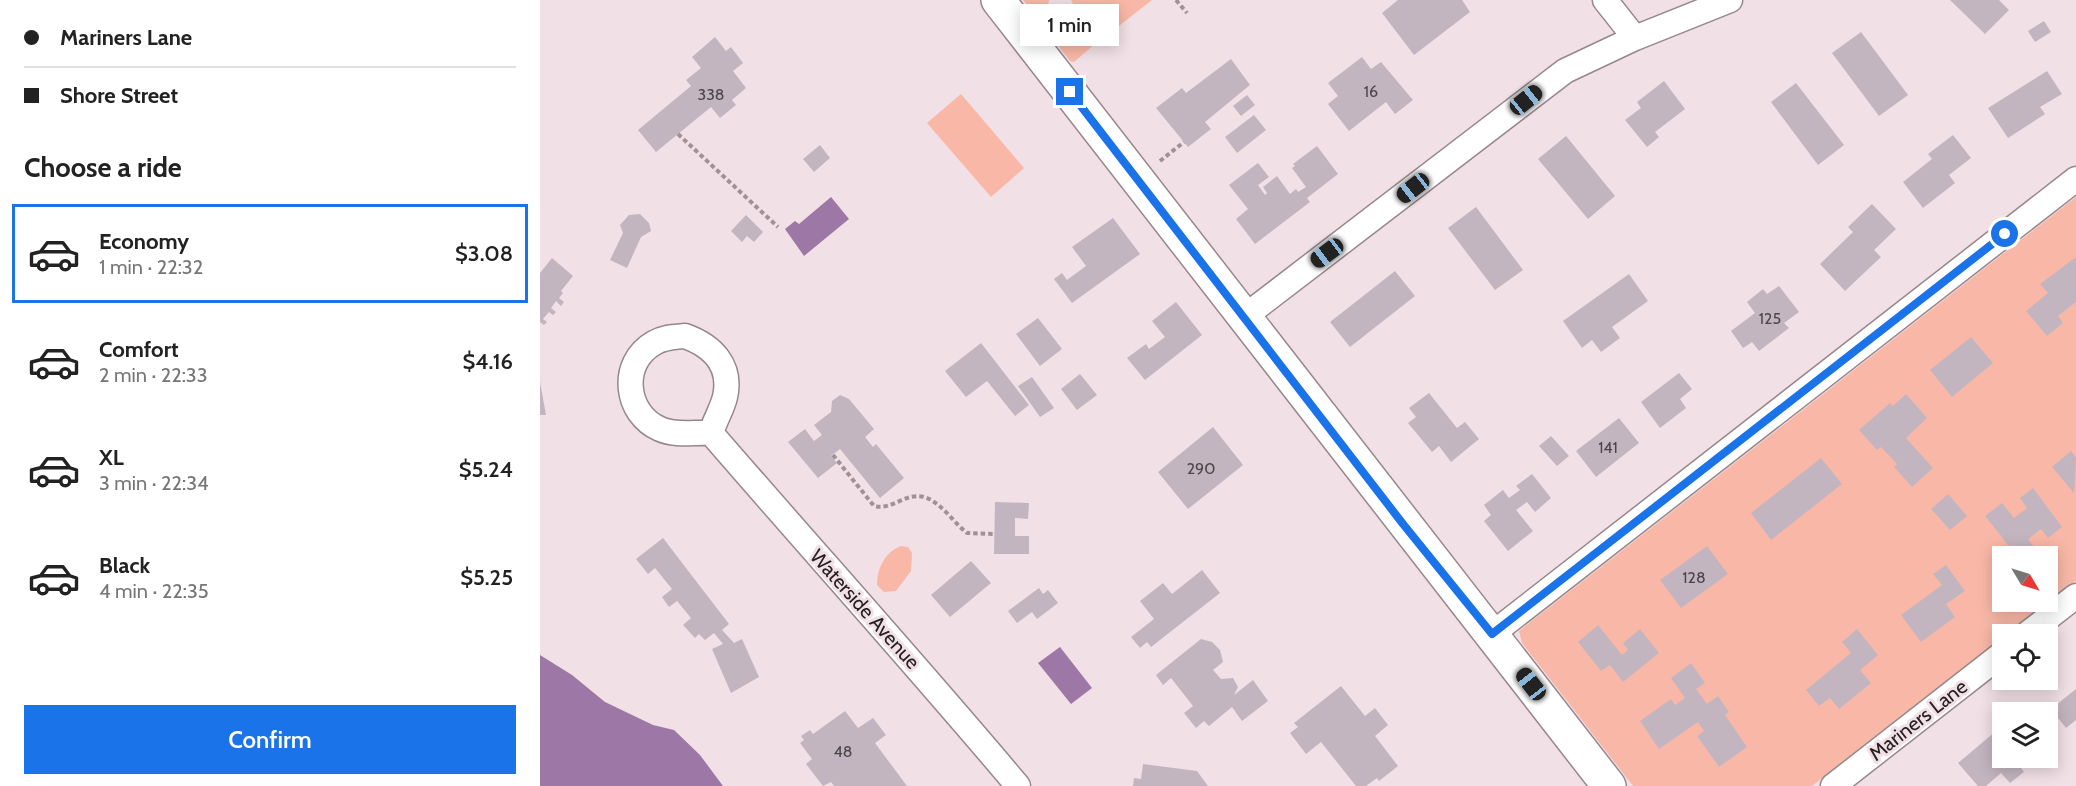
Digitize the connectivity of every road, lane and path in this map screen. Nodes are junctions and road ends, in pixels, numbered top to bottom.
1 (998, 0) edge
2 (1176, 0) edge
3 (1605, 0) edge
4 (1730, 0) edge
5 (1187, 13) dead end
6 (1635, 38) junction
7 (678, 134) dead end
8 (1184, 142) dead end
9 (1159, 162) dead end
10 (2076, 179) edge
11 (778, 227) dead end
12 (1244, 317) junction
13 (711, 433) junction
14 (833, 455) dead end
15 (994, 534) dead end
16 (2076, 596) edge
17 (2040, 624) edge
18 (1492, 634) junction
19 (1992, 662) edge
20 (1018, 786) edge
21 (1609, 786) edge
22 (1833, 786) edge

1 - 12 main road
2 - 5 path
3 - 6 street
4 - 6 street
6 - 12 street
7 - 11 path
8 - 9 path
10 - 18 street
12 - 18 main road
13 - 13 street
13 - 20 street, Waterside Avenue
14 - 15 path
16 - 17 street
18 - 21 main road
19 - 22 street, Mariners Lane

